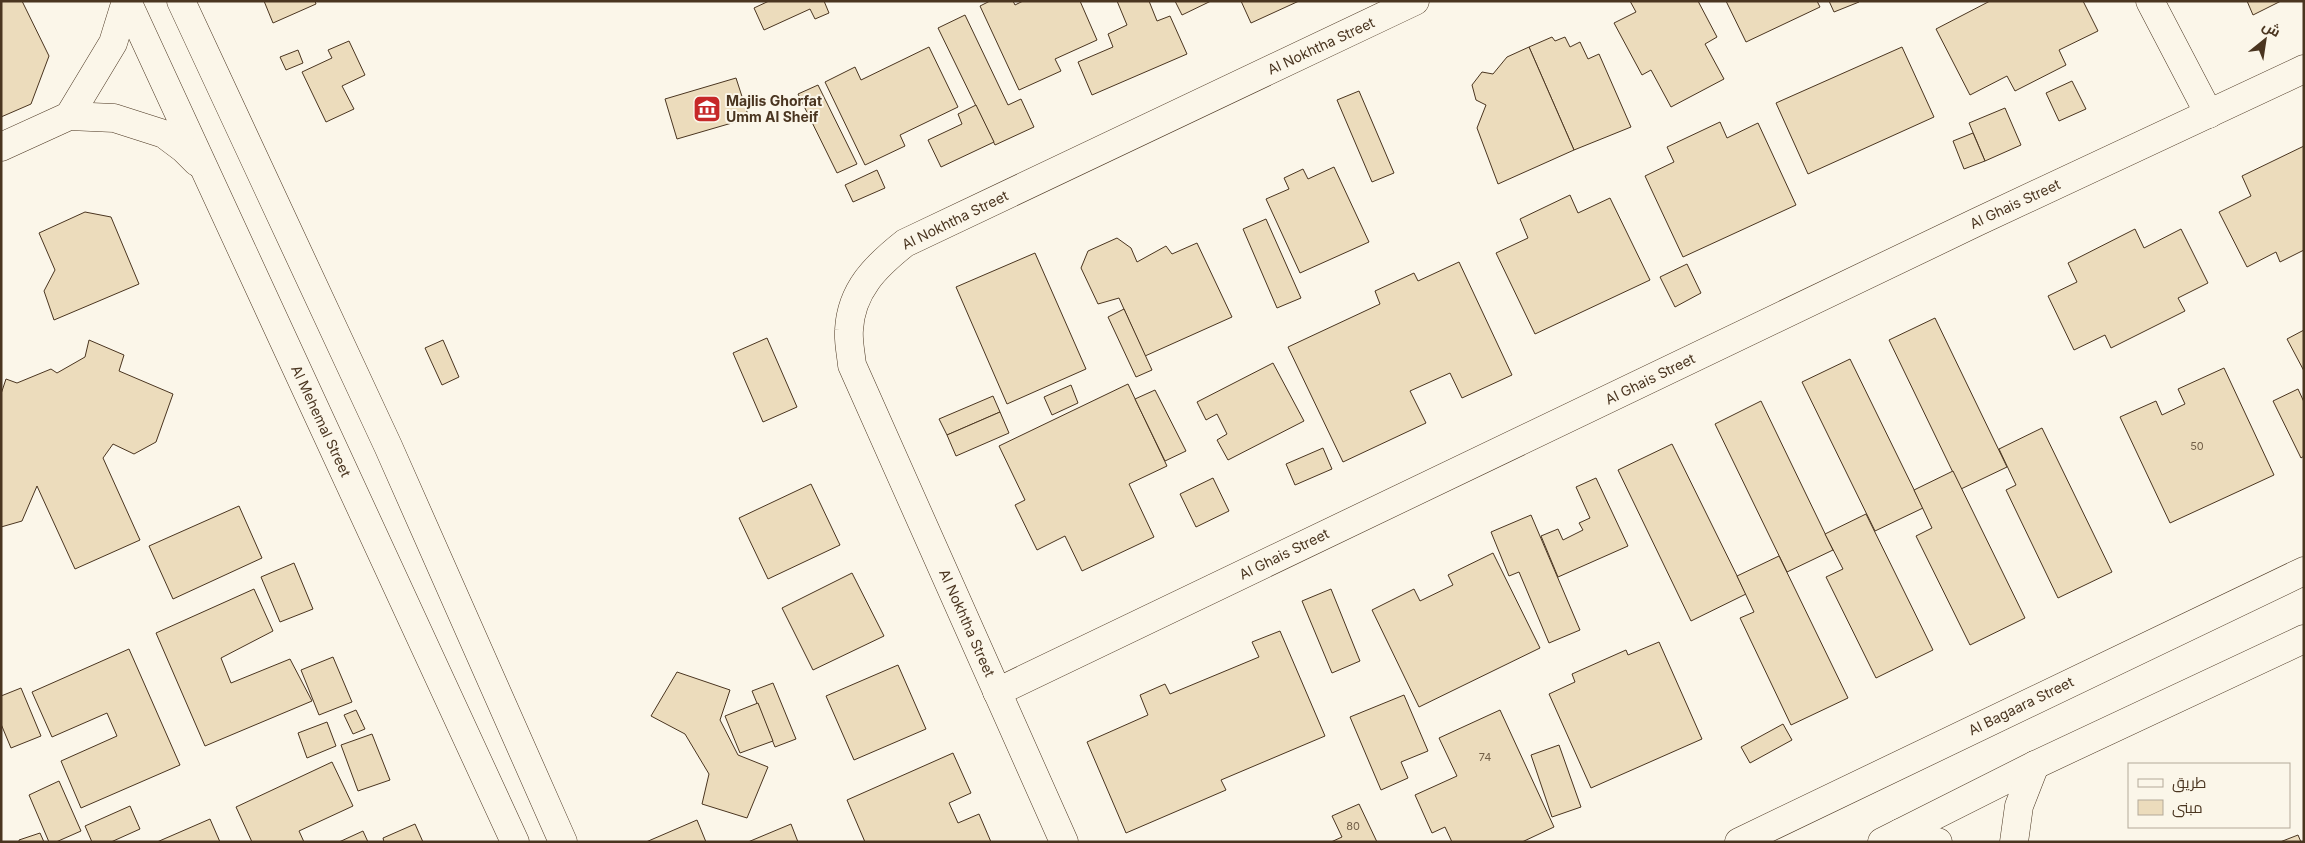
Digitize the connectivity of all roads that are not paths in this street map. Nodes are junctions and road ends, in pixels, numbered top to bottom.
1 (127, 1) edge
2 (181, 1) edge
3 (1415, 1) edge
4 (2150, 1) edge
5 (2304, 69) edge
6 (2209, 114) junction
7 (69, 116) junction
8 (1, 147) edge
9 (207, 174) junction
10 (2304, 571) edge
11 (2304, 638) edge
12 (997, 692) junction
13 (2035, 765) junction
14 (1891, 837) edge
15 (515, 842) edge
16 (563, 842) edge
17 (1064, 842) edge
18 (1739, 842) edge
19 (1938, 842) edge
20 (2014, 842) edge

1 - 7 street
1 - 9 street, Al Mehemal Street
2 - 16 street
3 - 12 street, Al Nokhtha Street
4 - 6 street
5 - 6 street, Al Ghais Street
6 - 12 street, Al Ghais Street
7 - 8 street
7 - 9 street
9 - 15 street, Al Mehemal Street
10 - 18 street, Al Bagaara Street
11 - 13 street
12 - 17 street, Al Nokhtha Street
13 - 14 street
13 - 20 street
14 - 19 street

